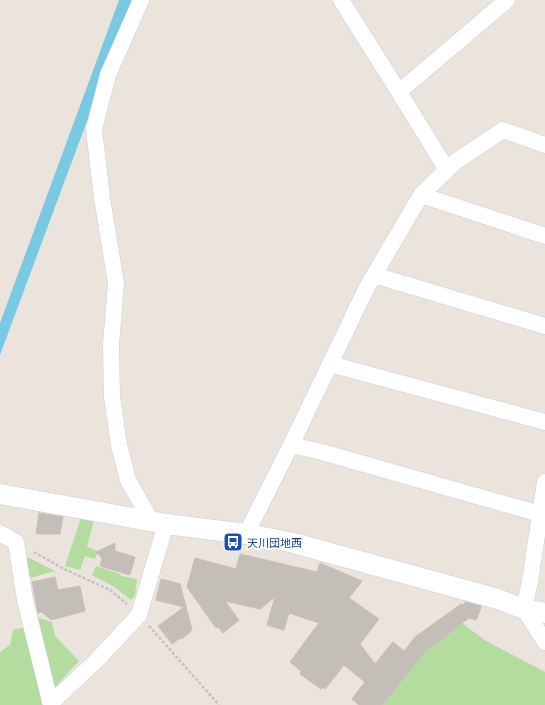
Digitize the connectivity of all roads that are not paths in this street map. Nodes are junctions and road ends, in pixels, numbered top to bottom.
1 (141, 0) edge
2 (341, 0) edge
3 (507, 0) edge
4 (399, 92) junction
5 (545, 145) edge
6 (447, 170) junction
7 (420, 195) junction
8 (545, 236) edge
9 (374, 275) junction
10 (545, 326) edge
11 (330, 364) junction
12 (545, 422) edge
13 (291, 445) junction
14 (545, 482) edge
15 (0, 494) edge
16 (543, 514) edge
17 (158, 522) junction
18 (0, 533) edge
19 (246, 534) junction
20 (524, 609) junction
21 (545, 613) edge
22 (545, 642) edge
23 (51, 704) edge

1 - 17 street
2 - 4 street
3 - 4 street
4 - 6 street
5 - 6 street
6 - 7 street
7 - 8 street
7 - 9 street
9 - 10 street
9 - 11 street
11 - 12 street
11 - 13 street
13 - 16 street
13 - 19 street
14 - 16 street
15 - 17 street
16 - 20 street
17 - 19 street
17 - 23 street
18 - 23 street
19 - 20 street
20 - 21 street
20 - 22 street

